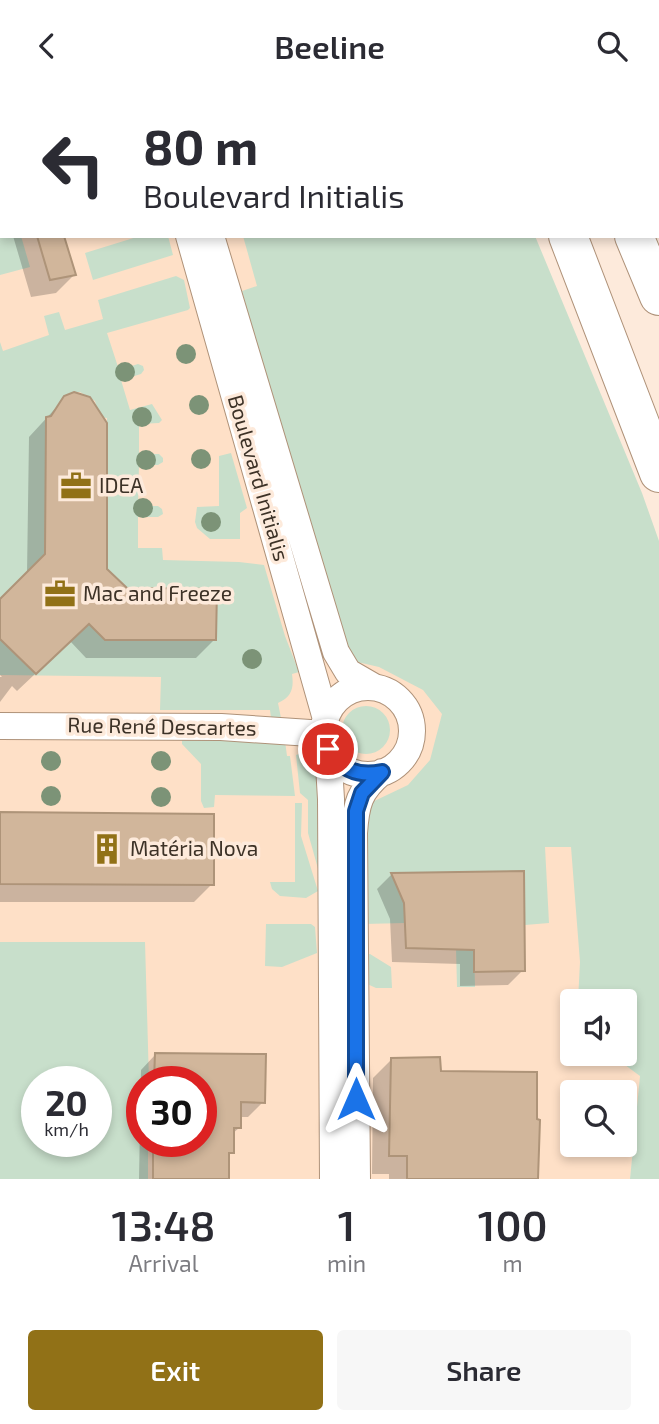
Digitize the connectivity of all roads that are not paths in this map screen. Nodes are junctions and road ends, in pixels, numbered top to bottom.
1 (190, 238) edge
2 (211, 238) edge
3 (569, 238) edge
4 (635, 238) edge
5 (216, 291) junction
6 (659, 296) edge
7 (610, 345) junction
8 (659, 429) edge
9 (659, 473) edge
10 (374, 687) junction
11 (0, 726) edge
12 (326, 734) junction
13 (382, 772) junction
14 (333, 1179) edge
15 (357, 1179) edge

1 - 5 street, Boulevard Initialis
2 - 5 street, Boulevard Initialis
3 - 7 highway
4 - 6 highway
5 - 10 street, Boulevard Initialis
5 - 12 street, Boulevard Initialis
7 - 8 highway
7 - 9 highway
10 - 12 street
10 - 13 street, Boulevard Initialis
11 - 12 street, Rue René Descartes
12 - 13 street
12 - 14 street, Boulevard Initialis
13 - 15 street, Boulevard Initialis

